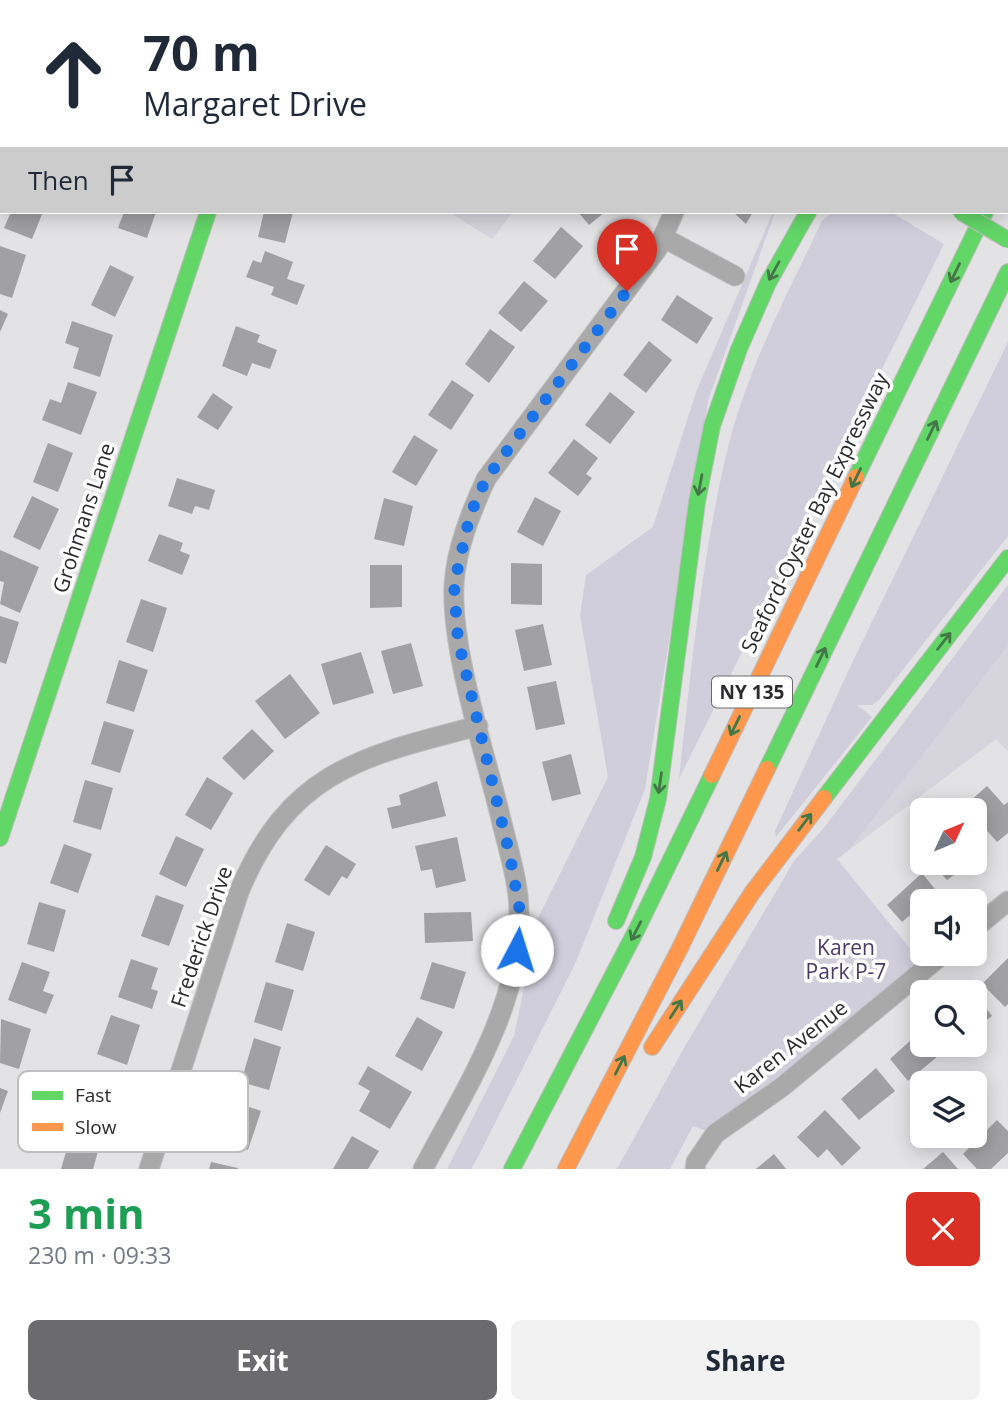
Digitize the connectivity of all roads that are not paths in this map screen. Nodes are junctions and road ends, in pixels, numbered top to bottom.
1 (207, 214) edge
2 (673, 214) edge
3 (807, 214) edge
4 (964, 214) edge
5 (984, 214) edge
6 (664, 237) junction
7 (1008, 240) edge
8 (1008, 272) edge
9 (735, 276) dead end
10 (1008, 558) edge
11 (478, 726) junction
12 (0, 838) edge
13 (1008, 901) edge
14 (987, 918) edge
15 (611, 932) dead end
16 (928, 966) edge
17 (584, 995) dead end
18 (181, 1071) edge
19 (155, 1152) edge
20 (699, 1160) edge
21 (149, 1169) edge
22 (423, 1169) edge
23 (511, 1169) edge
24 (566, 1169) edge
25 (572, 1169) edge

1 - 12 main road, Grohmans Lane
2 - 6 street
3 -> 15 main road
4 - 7 main road, bridge
5 -> 23 main road, Seaford-Oyster Bay Expressway / NY 135
6 - 9 street
6 - 11 street
24 -> 8 main road, NY 135
25 -> 10 main road
11 - 18 street, Frederick Drive
11 - 22 street
13 - 14 street
16 - 20 street, Karen Avenue
17 - 23 main road
19 - 21 street, Frederick Drive

